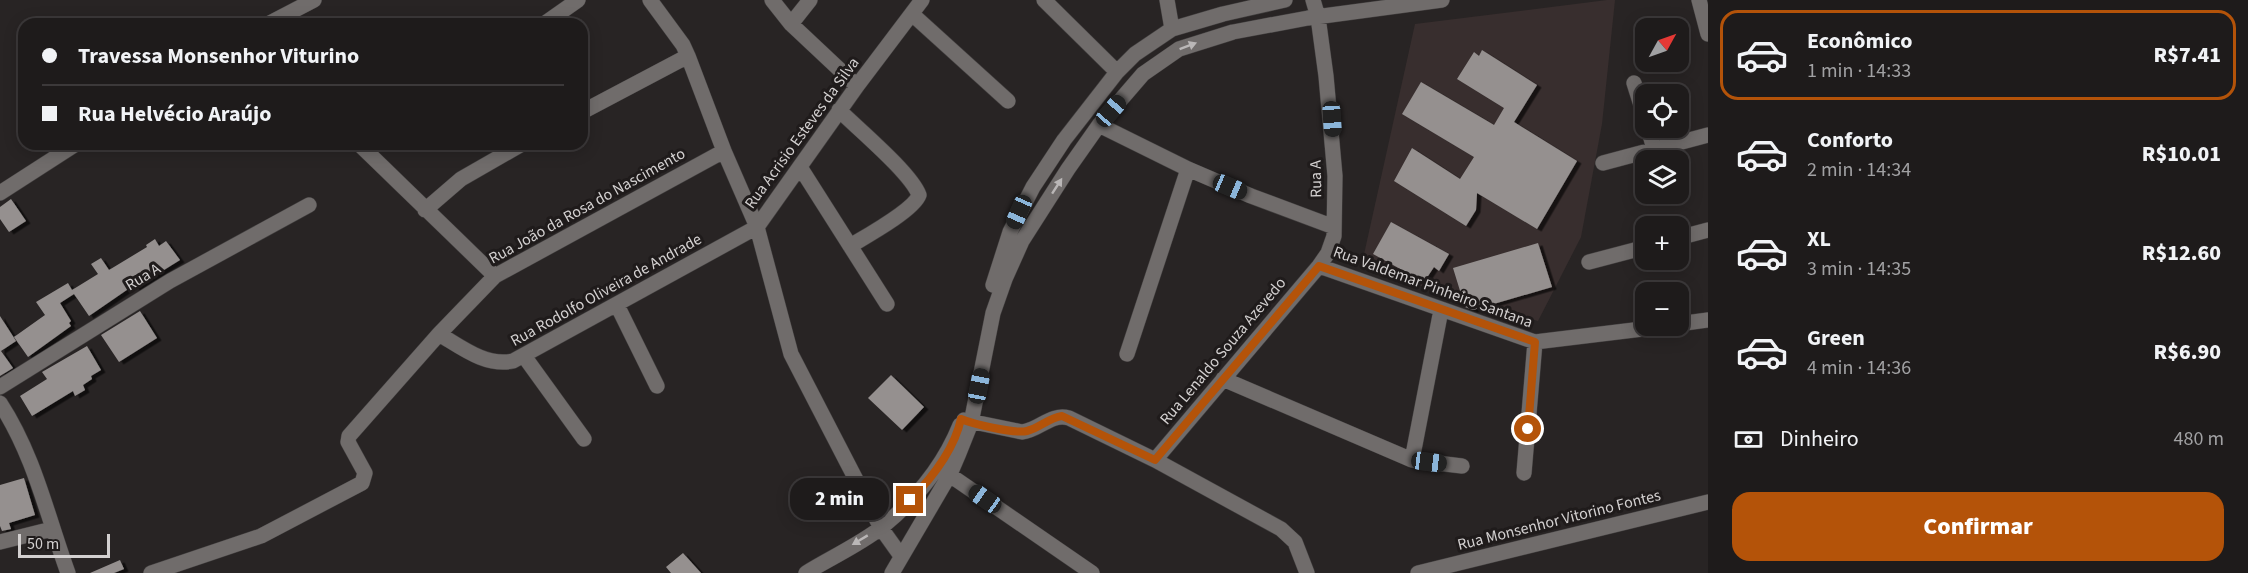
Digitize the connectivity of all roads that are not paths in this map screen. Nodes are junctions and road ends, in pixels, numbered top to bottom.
1 (314, 0) edge
2 (578, 0) edge
3 (650, 0) edge
4 (772, 0) edge
5 (810, 0) edge
6 (922, 0) edge
7 (1044, 0) edge
8 (1167, 0) edge
9 (1285, 0) edge
10 (1312, 0) edge
11 (1442, 0) edge
12 (1699, 0) edge
13 (1221, 7) edge
14 (912, 14) junction
15 (1318, 17) junction
16 (280, 18) edge
17 (552, 18) edge
18 (791, 24) junction
19 (1172, 29) junction
20 (1708, 34) edge
21 (688, 56) junction
22 (1117, 72) junction
23 (1634, 83) dead end
24 (857, 86) junction
25 (1635, 86) edge
26 (1008, 101) dead end
27 (588, 109) edge
28 (839, 110) junction
29 (1099, 125) junction
30 (1708, 135) edge
31 (1651, 138) edge
32 (1654, 149) junction
33 (67, 150) edge
34 (371, 150) edge
35 (512, 150) edge
36 (724, 151) junction
37 (1603, 164) dead end
38 (800, 167) junction
39 (1188, 169) junction
40 (0, 194) edge
41 (309, 206) dead end
42 (425, 210) junction
43 (757, 227) junction
44 (1334, 227) junction
45 (1708, 230) edge
46 (1689, 235) edge
47 (850, 246) junction
48 (1635, 250) edge
49 (1589, 262) dead end
50 (1319, 266) junction
51 (495, 276) junction
52 (887, 304) dead end
53 (617, 305) junction
54 (1441, 310) junction
55 (1708, 320) edge
56 (1689, 323) edge
57 (1635, 330) edge
58 (439, 334) junction
59 (1535, 342) junction
60 (1126, 354) dead end
61 (524, 356) junction
62 (1223, 379) junction
63 (657, 386) dead end
64 (0, 387) edge
65 (0, 403) edge
66 (966, 421) junction
67 (584, 439) dead end
68 (1155, 460) junction
69 (1412, 460) junction
70 (1462, 466) dead end
71 (944, 470) junction
72 (1524, 472) dead end
73 (1708, 502) edge
74 (899, 511) junction
75 (919, 526) junction
76 (881, 528) junction
77 (52, 529) junction
78 (0, 542) edge
79 (901, 556) junction
80 (158, 572) edge
81 (68, 573) edge
82 (806, 573) edge
83 (892, 573) edge
84 (1092, 573) edge
85 (1307, 573) edge
86 (1418, 573) edge

1 - 16 street
2 - 17 street
3 - 21 street
4 - 18 street
5 - 18 street
6 - 14 street, Rua Acrisio Esteves da Silva
7 - 22 street
8 - 19 street
9 - 13 street
10 - 15 street, Rua A
11 - 15 street
12 - 20 street
13 - 19 street
14 - 24 street, Rua Acrisio Esteves da Silva
14 - 26 street
29 -> 15 street
15 - 44 street, Rua A
18 - 24 street
19 - 22 street
21 - 27 street
21 - 36 street
22 - 66 street
23 - 25 street
24 - 28 street, Rua Acrisio Esteves da Silva
28 - 38 street, Rua Acrisio Esteves da Silva
28 - 47 street
29 - 39 street
66 -> 29 street
30 - 32 street
31 - 32 street
32 - 37 street
33 - 40 street
34 - 42 street
35 - 42 street
36 - 43 street
36 - 51 street, Rua João da Rosa do Nascimento
38 - 43 street, Rua Acrisio Esteves da Silva
38 - 47 street
39 - 44 street
39 - 60 street
41 - 64 street, Rua A
42 - 51 street
43 - 53 street, Rua Rodolfo Oliveira de Andrade
43 - 76 street, Rua Acrisio Esteves da Silva
44 - 50 street, Rua A
45 - 46 street
47 - 52 street
48 - 49 street
50 - 54 street, Rua Valdemar Pinheiro Santana
50 - 62 street, Rua Lenaldo Souza Azevedo
51 - 58 street, Rua João da Rosa do Nascimento
53 - 61 street, Rua Rodolfo Oliveira de Andrade
53 - 63 street
54 - 59 street, Rua Valdemar Pinheiro Santana
54 - 69 street
55 - 56 street
57 - 59 street
58 - 61 street, Rua Rodolfo Oliveira de Andrade
58 - 80 street, Rua João da Rosa do Nascimento
59 - 72 street
61 - 67 street
62 - 68 street, Rua Lenaldo Souza Azevedo
62 - 69 street
65 - 77 street
66 - 68 street
66 - 71 street
66 - 71 street
68 - 85 street
69 - 70 street
71 - 74 street
71 - 75 street
71 - 84 street
73 - 86 street, Rua Monsenhor Vitorino Fontes
74 - 75 street
74 - 76 street
75 - 79 street
76 - 79 street, Rua Acrisio Esteves da Silva
76 -> 82 street
77 - 78 street
77 - 81 street
79 - 83 street

